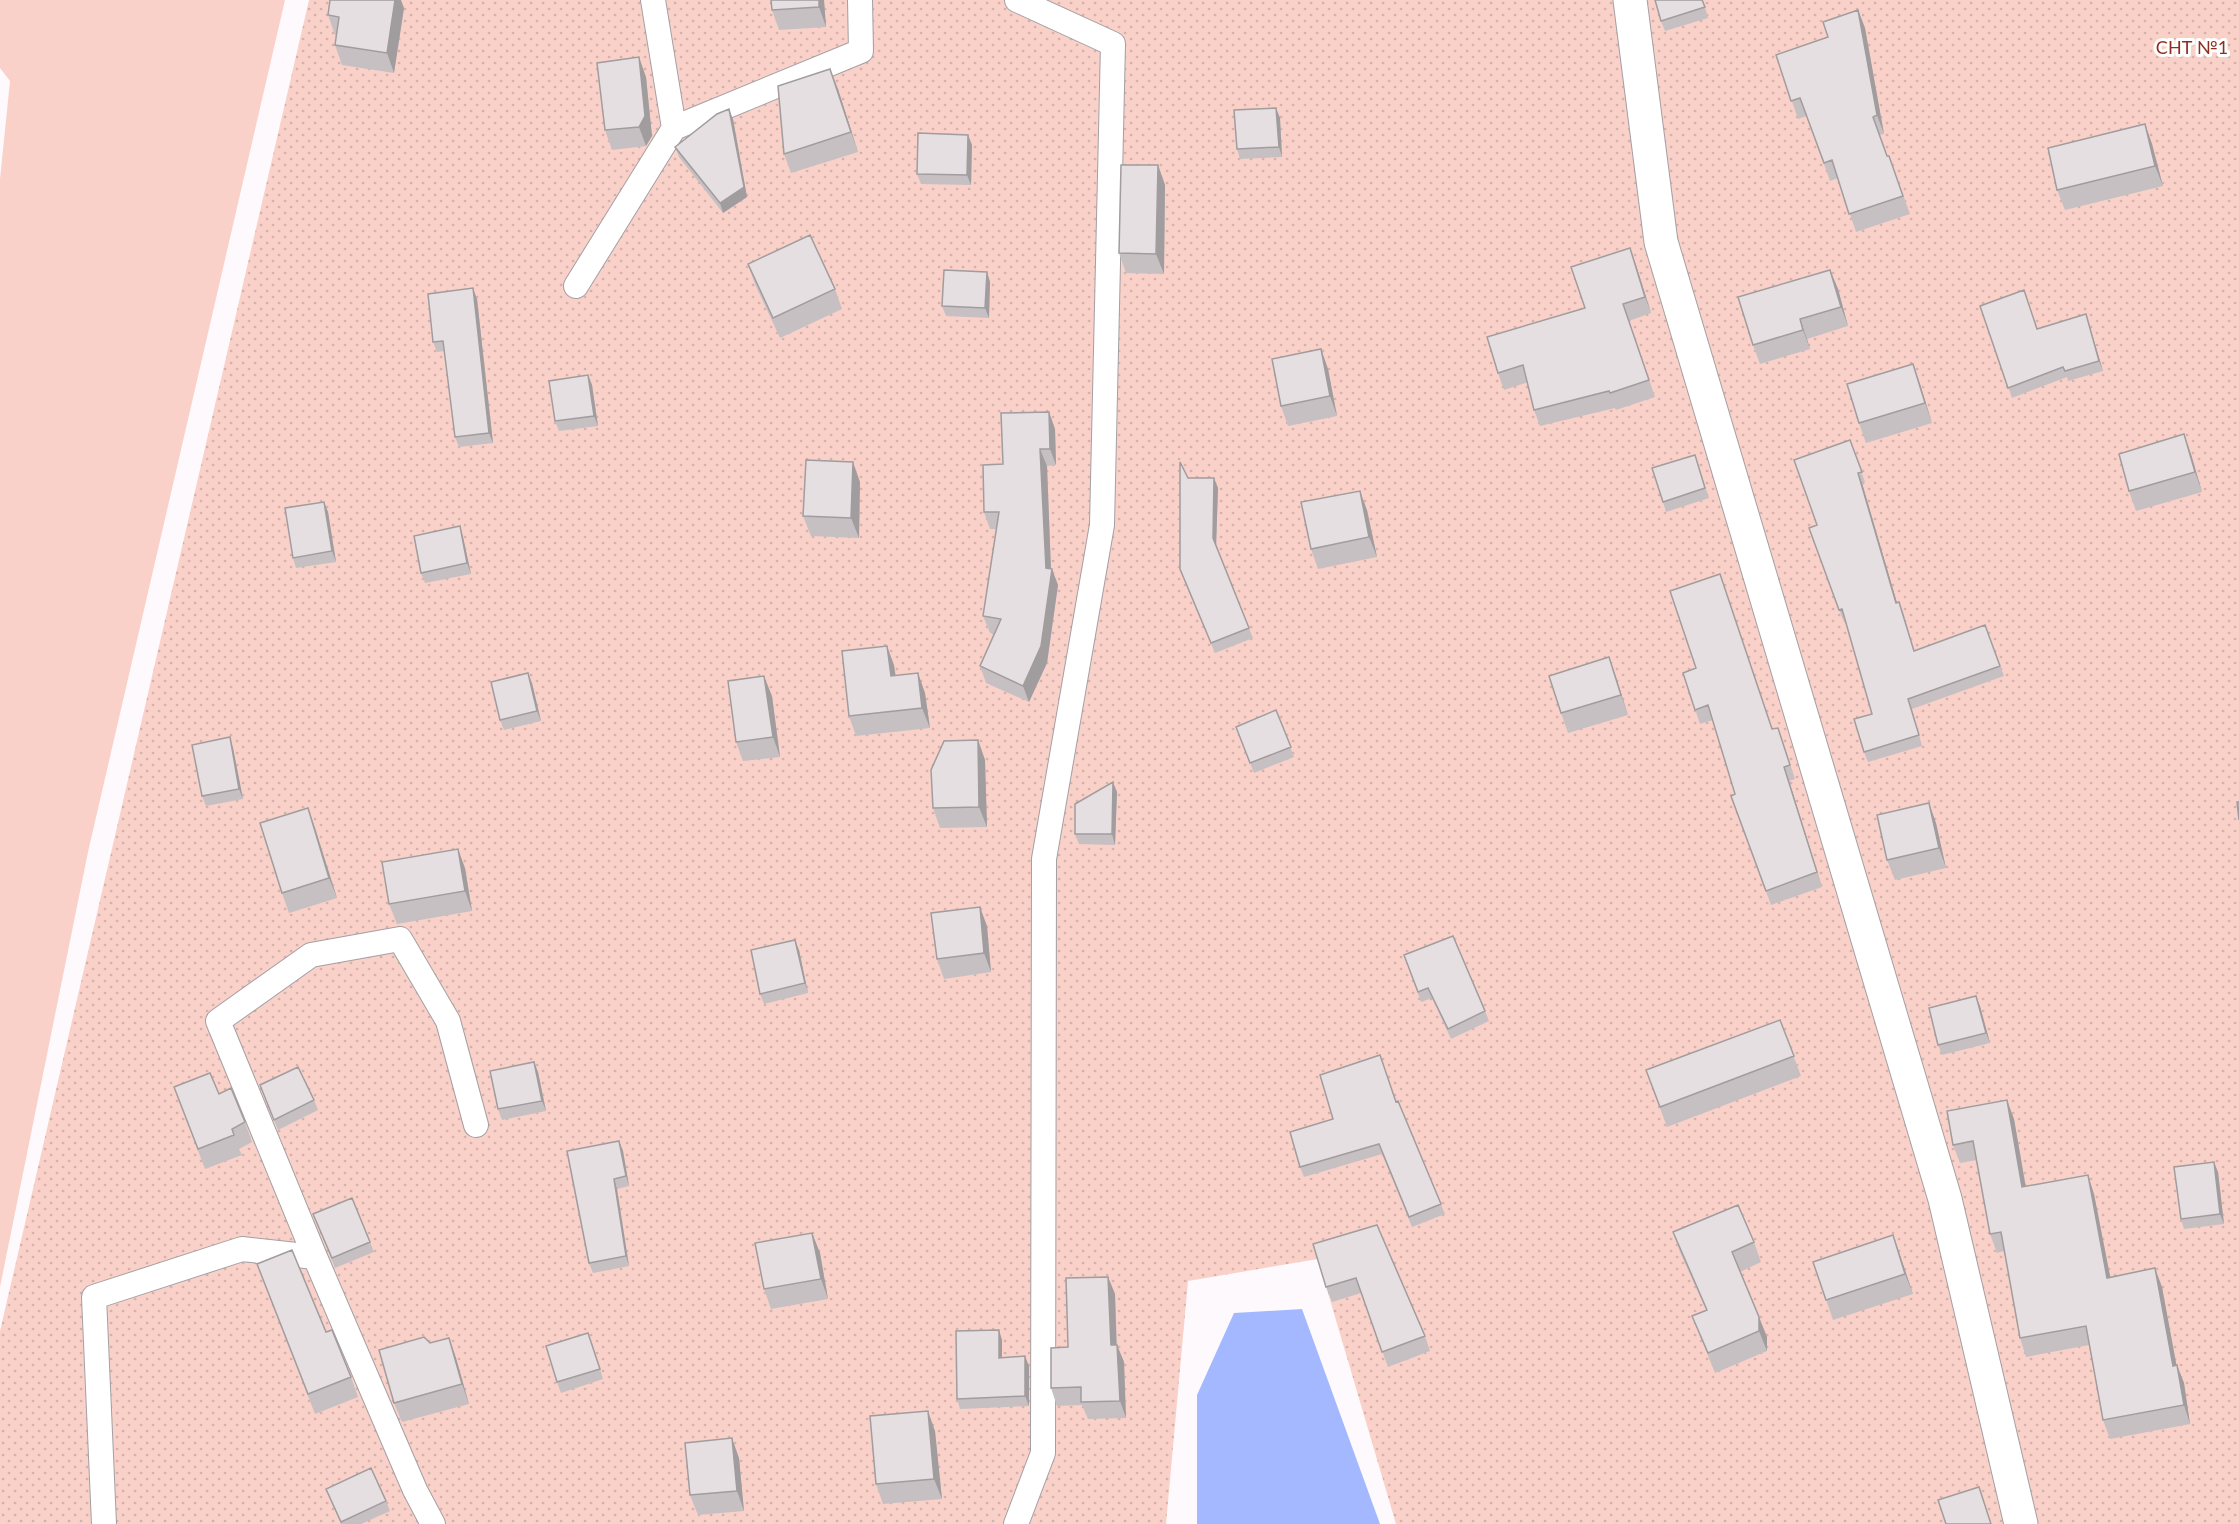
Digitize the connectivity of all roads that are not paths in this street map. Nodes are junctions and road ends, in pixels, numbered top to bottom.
1 (653, 0) edge
2 (860, 0) edge
3 (1017, 0) edge
4 (1630, 0) edge
5 (674, 128) junction
6 (576, 286) dead end
7 (476, 1125) dead end
8 (315, 1257) junction
9 (104, 1524) edge
10 (433, 1524) edge
11 (1016, 1524) edge
12 (2021, 1524) edge

1 - 5 lane
2 - 5 lane
3 - 11 lane
4 - 12 street
5 - 6 lane
7 - 8 lane
8 - 9 lane
8 - 10 lane

